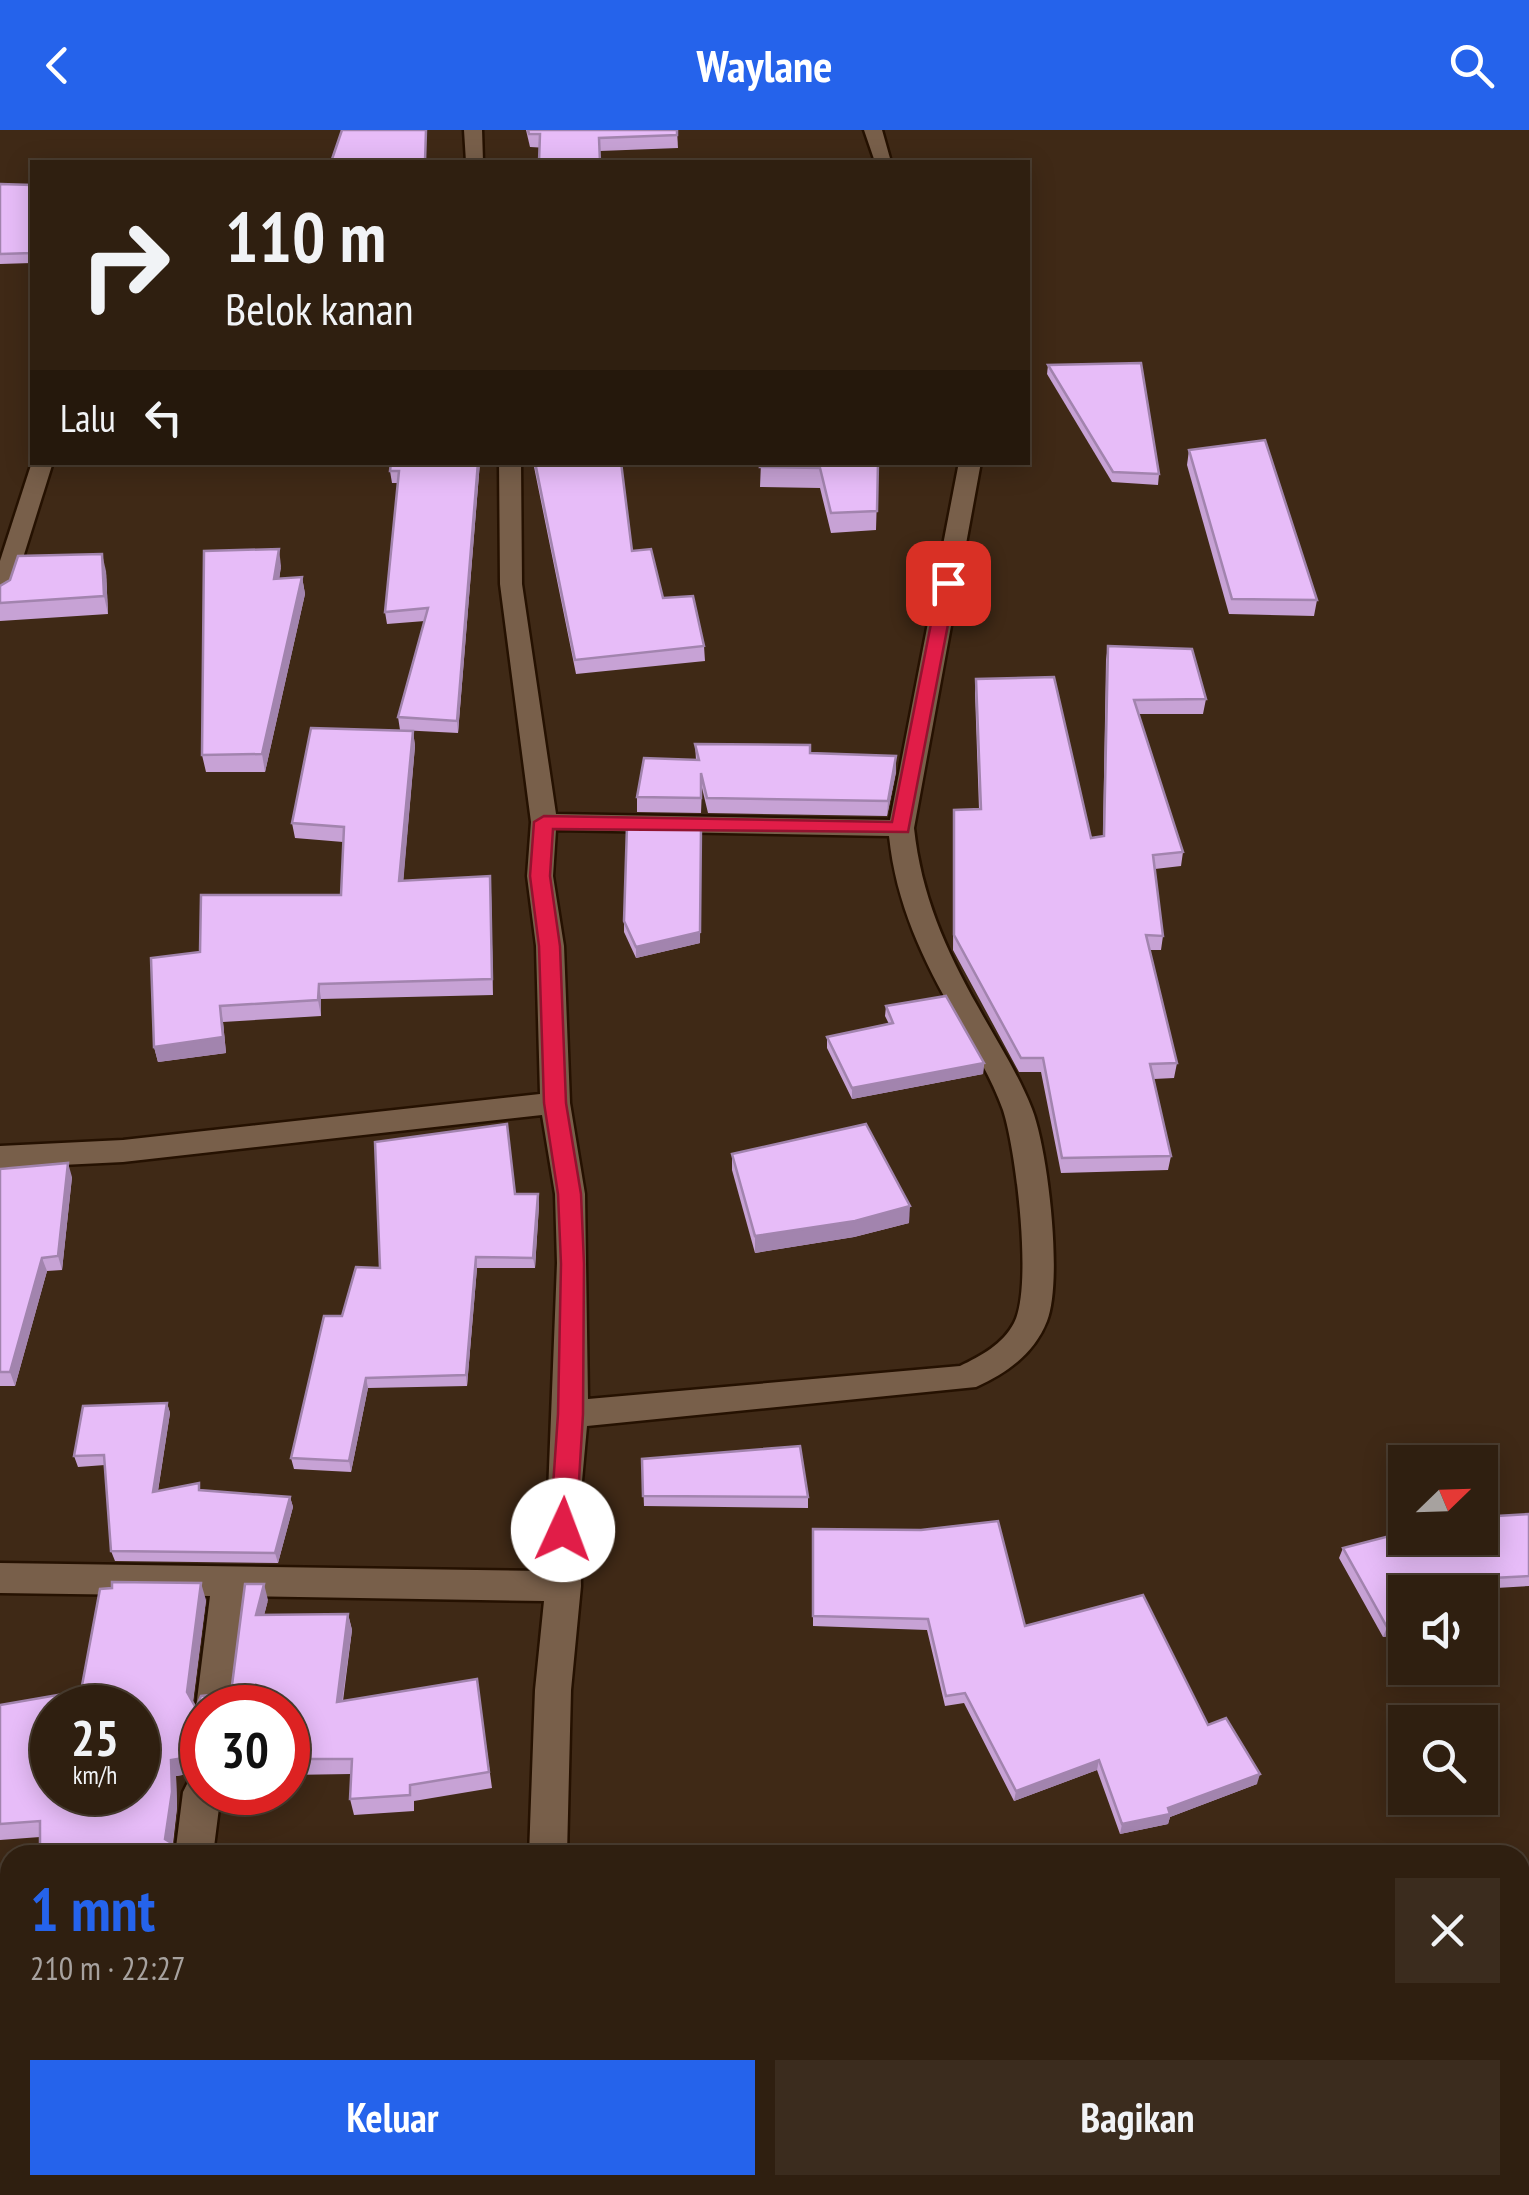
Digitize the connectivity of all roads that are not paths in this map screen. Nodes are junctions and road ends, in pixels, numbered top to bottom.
1 (473, 130) edge
2 (873, 130) edge
3 (475, 160) edge
4 (882, 160) edge
5 (43, 465) edge
6 (510, 465) edge
7 (969, 465) edge
8 (0, 596) edge
9 (544, 822) junction
10 (901, 828) junction
11 (555, 1103) junction
12 (0, 1157) edge
13 (571, 1414) junction
14 (0, 1578) edge
15 (230, 1582) junction
16 (564, 1586) junction
17 (217, 1685) edge
18 (199, 1815) edge
19 (195, 1845) edge
20 (548, 1845) edge

1 - 3 street
2 - 4 street
5 - 8 street
6 - 9 street
7 - 10 street
9 - 10 street
9 - 11 street
10 - 13 street
11 - 12 street
11 - 13 street
13 - 16 street
14 - 15 street
15 - 16 street
15 - 17 street
16 - 20 street
18 - 19 street

